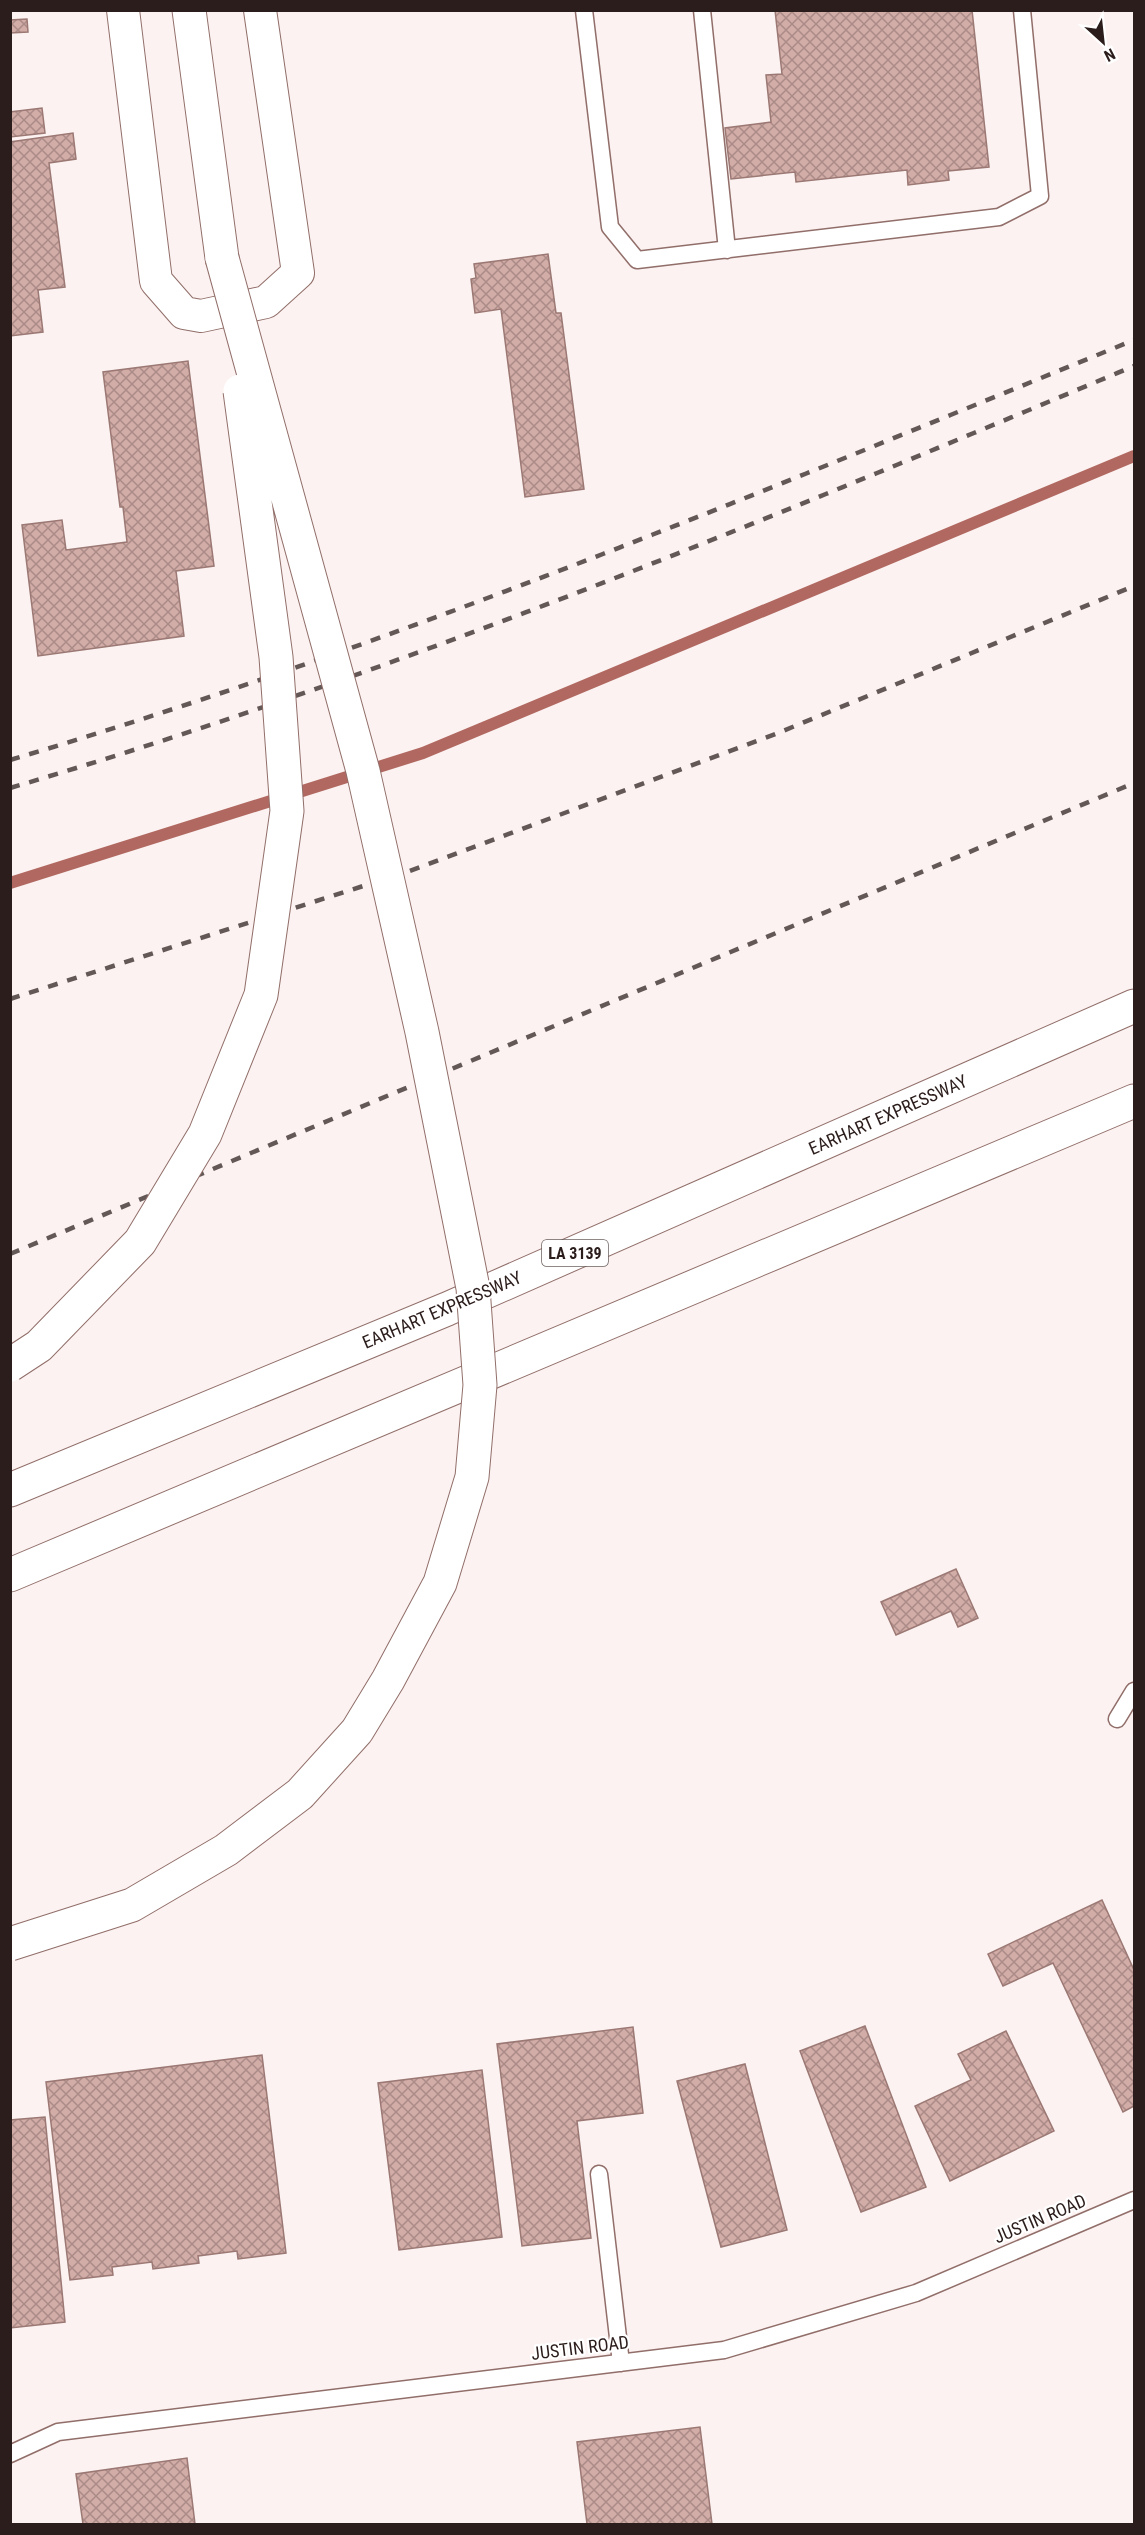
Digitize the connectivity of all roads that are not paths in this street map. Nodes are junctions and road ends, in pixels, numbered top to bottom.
1 (123, 10) edge
2 (189, 10) edge
3 (260, 10) edge
4 (584, 10) edge
5 (702, 10) edge
6 (1022, 10) edge
7 (727, 250) junction
8 (222, 258) junction
9 (1134, 1006) edge
10 (1134, 1101) edge
11 (10, 1365) edge
12 (10, 1490) edge
13 (10, 1575) edge
14 (1134, 1691) edge
15 (1118, 1719) dead end
16 (10, 1944) edge
17 (598, 2174) dead end
18 (1134, 2200) edge
19 (621, 2363) junction
20 (10, 2454) edge

1 - 3 street
2 - 8 main road
4 - 7 lane
5 - 7 lane
6 - 7 lane
8 - 11 main road, bridge
8 - 16 main road, bridge
9 - 12 main road, EARHART EXPRESSWAY / LA 3139
10 - 13 main road
14 - 15 lane
17 - 19 lane
18 - 19 lane, JUSTIN ROAD
19 - 20 lane, JUSTIN ROAD

